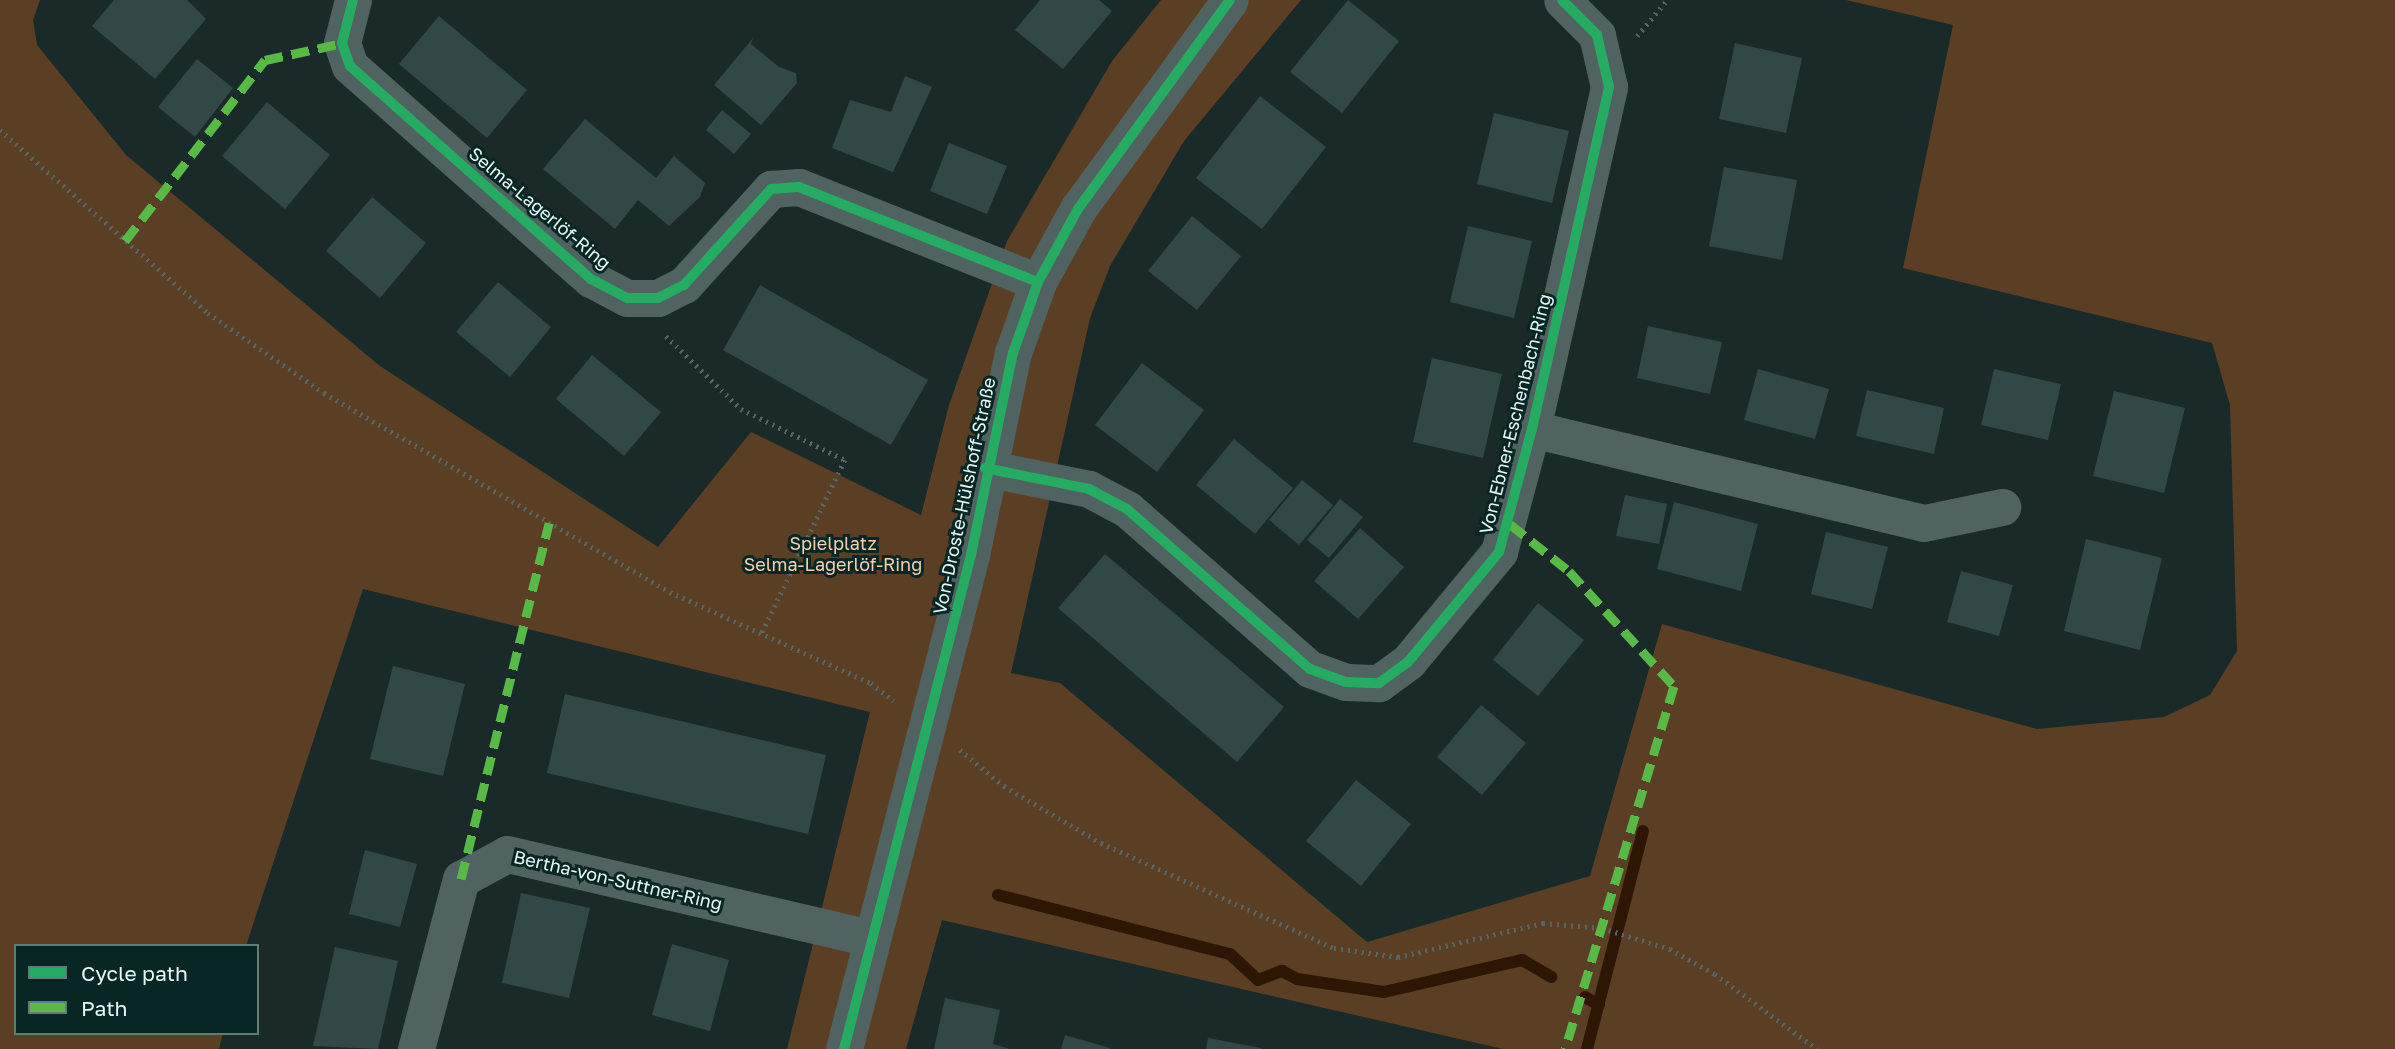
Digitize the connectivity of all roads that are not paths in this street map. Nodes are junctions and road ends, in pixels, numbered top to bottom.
1 (353, 0) edge
2 (1230, 0) edge
3 (1562, 0) edge
4 (1038, 282) junction
5 (1532, 429) junction
6 (985, 468) junction
7 (2002, 507) dead end
8 (870, 938) junction
9 (416, 1049) edge
10 (844, 1049) edge

1 - 4 street, Selma-Lagerlöf-Ring
2 - 4 street, Von-Droste-Hülshoff-Straße
3 - 5 street, Von-Ebner-Eschenbach-Ring
4 - 6 street, Von-Droste-Hülshoff-Straße
5 - 6 street, Von-Ebner-Eschenbach-Ring
5 - 7 street, Von-Ebner-Eschenbach-Ring
6 - 8 street, Von-Droste-Hülshoff-Straße
8 - 9 street, Bertha-von-Suttner-Ring
8 - 10 street, Von-Droste-Hülshoff-Straße

